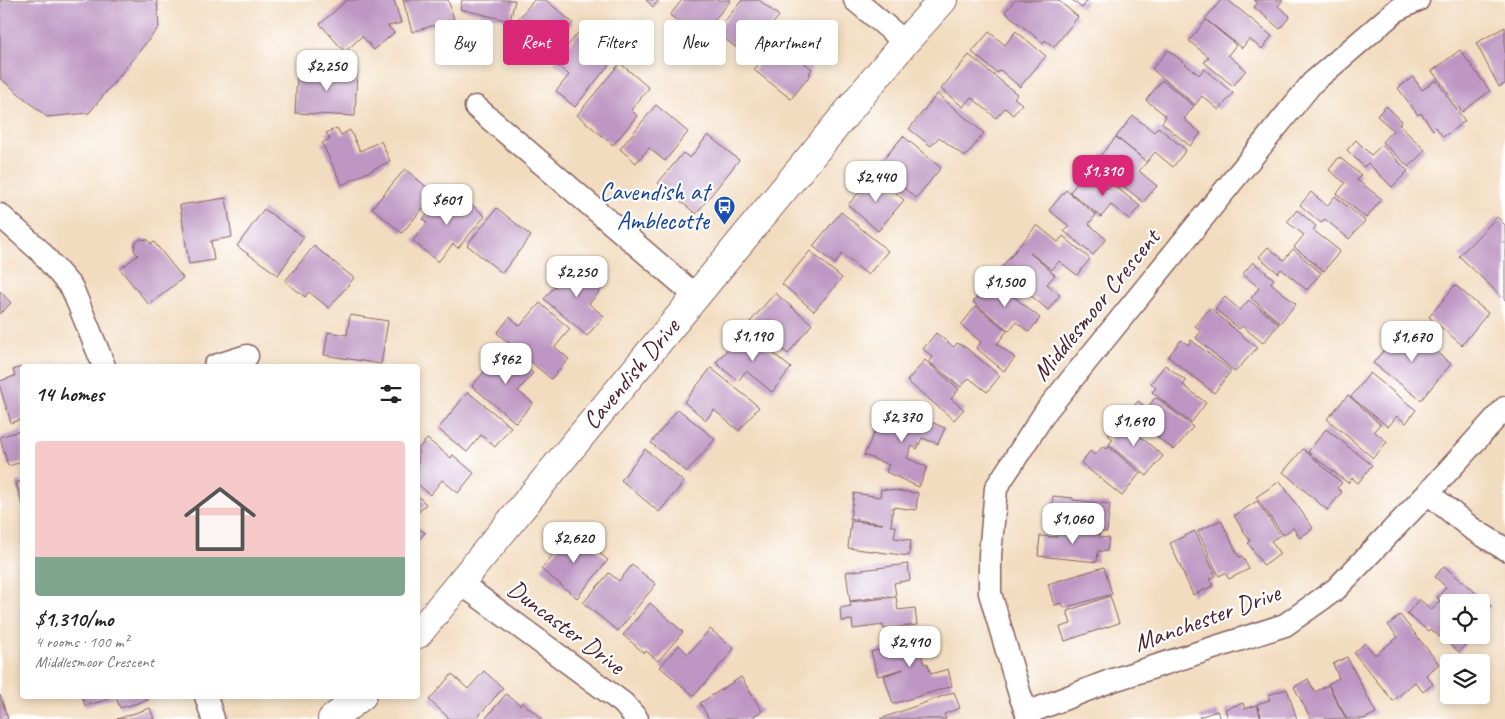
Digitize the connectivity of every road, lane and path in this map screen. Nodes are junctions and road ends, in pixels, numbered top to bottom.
1 (855, 0) edge
2 (943, 0) edge
3 (1403, 3) edge
4 (905, 42) junction
5 (476, 108) dead end
6 (0, 215) edge
7 (696, 296) junction
8 (247, 356) dead end
9 (103, 364) edge
10 (221, 364) edge
11 (1505, 408) edge
12 (1428, 494) junction
13 (1505, 549) edge
14 (460, 582) junction
15 (420, 632) edge
16 (207, 699) edge
17 (358, 699) edge
18 (1028, 716) edge
19 (213, 719) edge
20 (332, 719) edge
21 (637, 719) edge

1 - 4 street
2 - 4 street, Cavendish Drive
3 - 18 street, Middlesmoor Crescent
4 - 7 street, Cavendish Drive
5 - 7 street
6 - 9 street
7 - 14 street, Cavendish Drive
8 - 10 street
11 - 12 street, Manchester Drive
12 - 13 street
12 - 18 street, Manchester Drive
14 - 15 street, Cavendish Drive
14 - 21 street, Duncaster Drive
16 - 19 street
17 - 20 street

